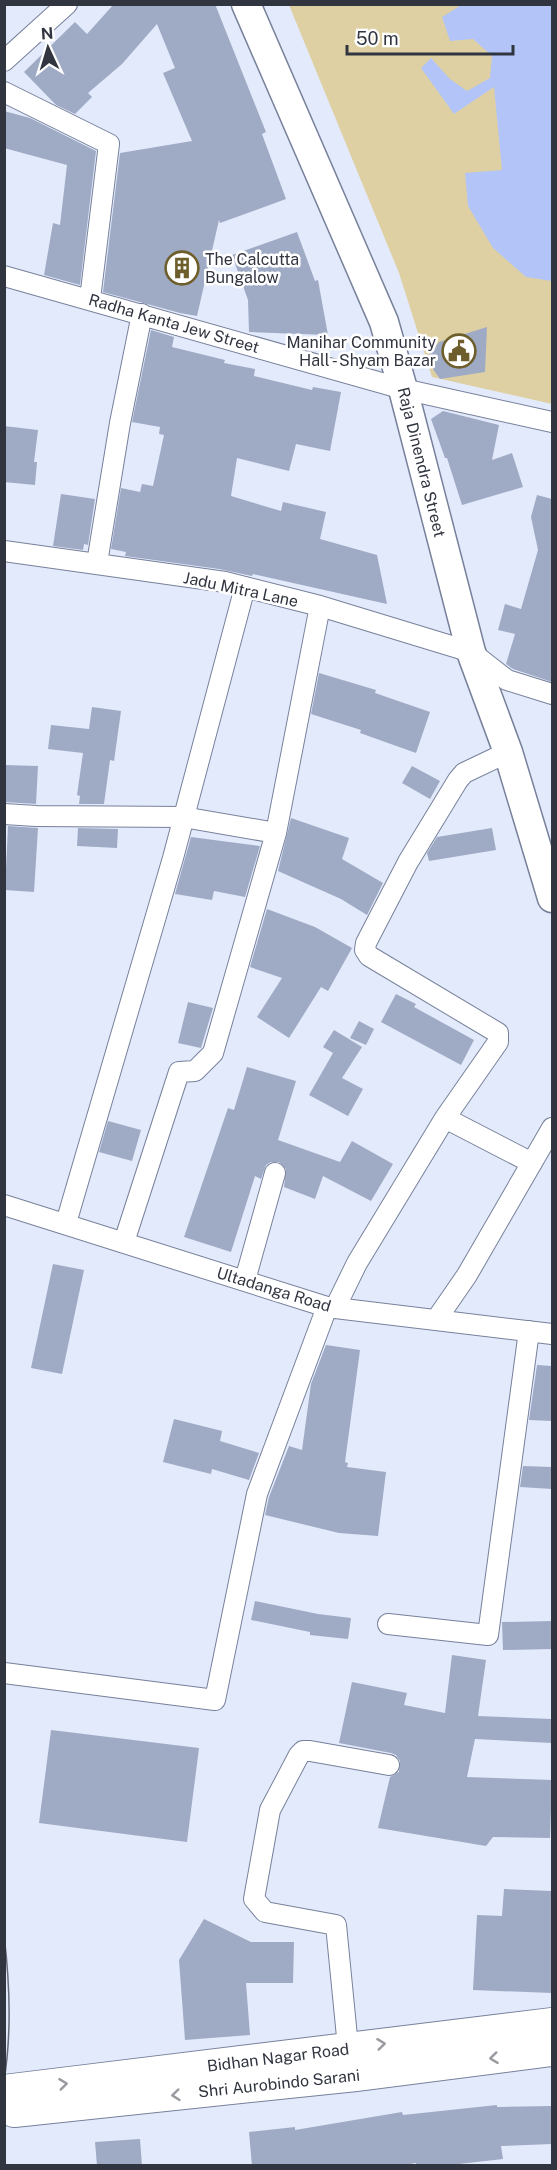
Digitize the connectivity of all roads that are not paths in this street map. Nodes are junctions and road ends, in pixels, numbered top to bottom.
1 (67, 4) edge
2 (246, 4) edge
3 (4, 61) edge
4 (4, 92) edge
5 (4, 276) edge
6 (90, 299) junction
7 (142, 314) junction
8 (404, 389) junction
9 (552, 422) edge
10 (4, 551) edge
11 (97, 563) junction
12 (244, 587) junction
13 (320, 606) junction
14 (471, 652) junction
15 (552, 694) edge
16 (508, 752) junction
17 (4, 814) edge
18 (183, 817) junction
19 (276, 833) junction
20 (552, 898) edge
21 (445, 1118) junction
22 (552, 1128) edge
23 (532, 1163) junction
24 (275, 1173) dead end
25 (4, 1204) edge
26 (66, 1223) junction
27 (124, 1242) junction
28 (245, 1280) junction
29 (331, 1307) junction
30 (436, 1320) junction
31 (529, 1331) junction
32 (552, 1334) edge
33 (388, 1624) dead end
34 (4, 1673) edge
35 (389, 1765) dead end
36 (552, 2024) edge
37 (348, 2048) junction
38 (552, 2050) edge
39 (4, 2091) edge
40 (4, 2112) edge

1 - 3 street
2 - 8 main road, Raja Dinendra Street
4 - 6 street
5 - 6 street, Radha Kanta Jew Street
6 - 7 street, Radha Kanta Jew Street
7 - 8 street, Radha Kanta Jew Street
7 - 11 street
8 - 9 street, Radha Kanta Jew Street
8 - 14 main road, Raja Dinendra Street
10 - 11 street, Jadu Mitra Lane
11 - 12 street, Jadu Mitra Lane
12 - 13 street, Jadu Mitra Lane
12 - 18 street
13 - 14 street, Jadu Mitra Lane
13 - 19 street
14 - 15 street
14 - 16 main road, Raja Dinendra Street
16 - 20 main road, Raja Dinendra Street
16 - 21 street
17 - 18 street
18 - 19 street
18 - 26 street
19 - 27 street
21 - 23 street
21 - 29 street
22 - 23 street
23 - 30 street
24 - 28 street
25 - 26 street, Ultadanga Road
26 - 27 street, Ultadanga Road
27 - 28 street, Ultadanga Road
28 - 29 street, Ultadanga Road
29 - 30 street, Ultadanga Road
29 - 34 street
30 - 31 street, Ultadanga Road
31 - 32 street, Ultadanga Road
31 - 33 street
35 - 37 street
37 -> 36 main road, Bidhan Nagar Road
39 -> 37 main road, Bidhan Nagar Road
38 -> 40 main road, Shri Aurobindo Sarani

